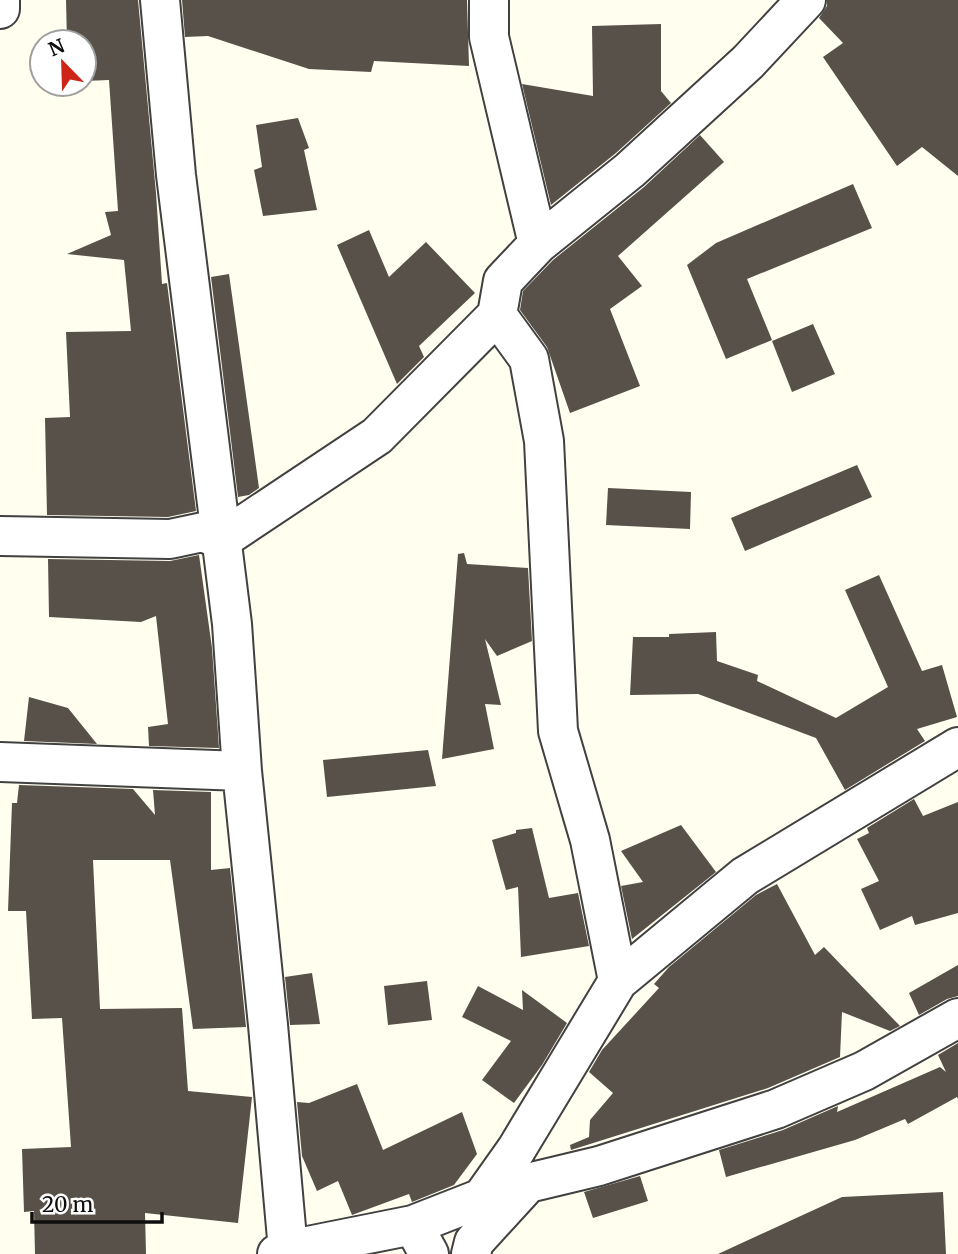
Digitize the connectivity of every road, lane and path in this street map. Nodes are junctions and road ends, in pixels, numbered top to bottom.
1 (0, 0) edge
2 (160, 0) edge
3 (489, 0) edge
4 (806, 0) edge
5 (0, 9) edge
6 (538, 244) junction
7 (497, 315) junction
8 (0, 536) edge
9 (221, 540) junction
10 (958, 747) edge
11 (0, 762) edge
12 (242, 771) junction
13 (618, 981) junction
14 (958, 1018) edge
15 (522, 1167) junction
16 (421, 1240) edge
17 (283, 1252) edge
18 (471, 1254) edge

1 - 5 street
2 - 9 street
3 - 6 street
4 - 6 street
6 - 7 street
7 - 9 street
7 - 13 street
8 - 9 street
9 - 12 street
10 - 13 street
11 - 12 street
12 - 17 street
13 - 15 street
14 - 15 street
15 - 16 street
15 - 18 street
16 - 17 street

